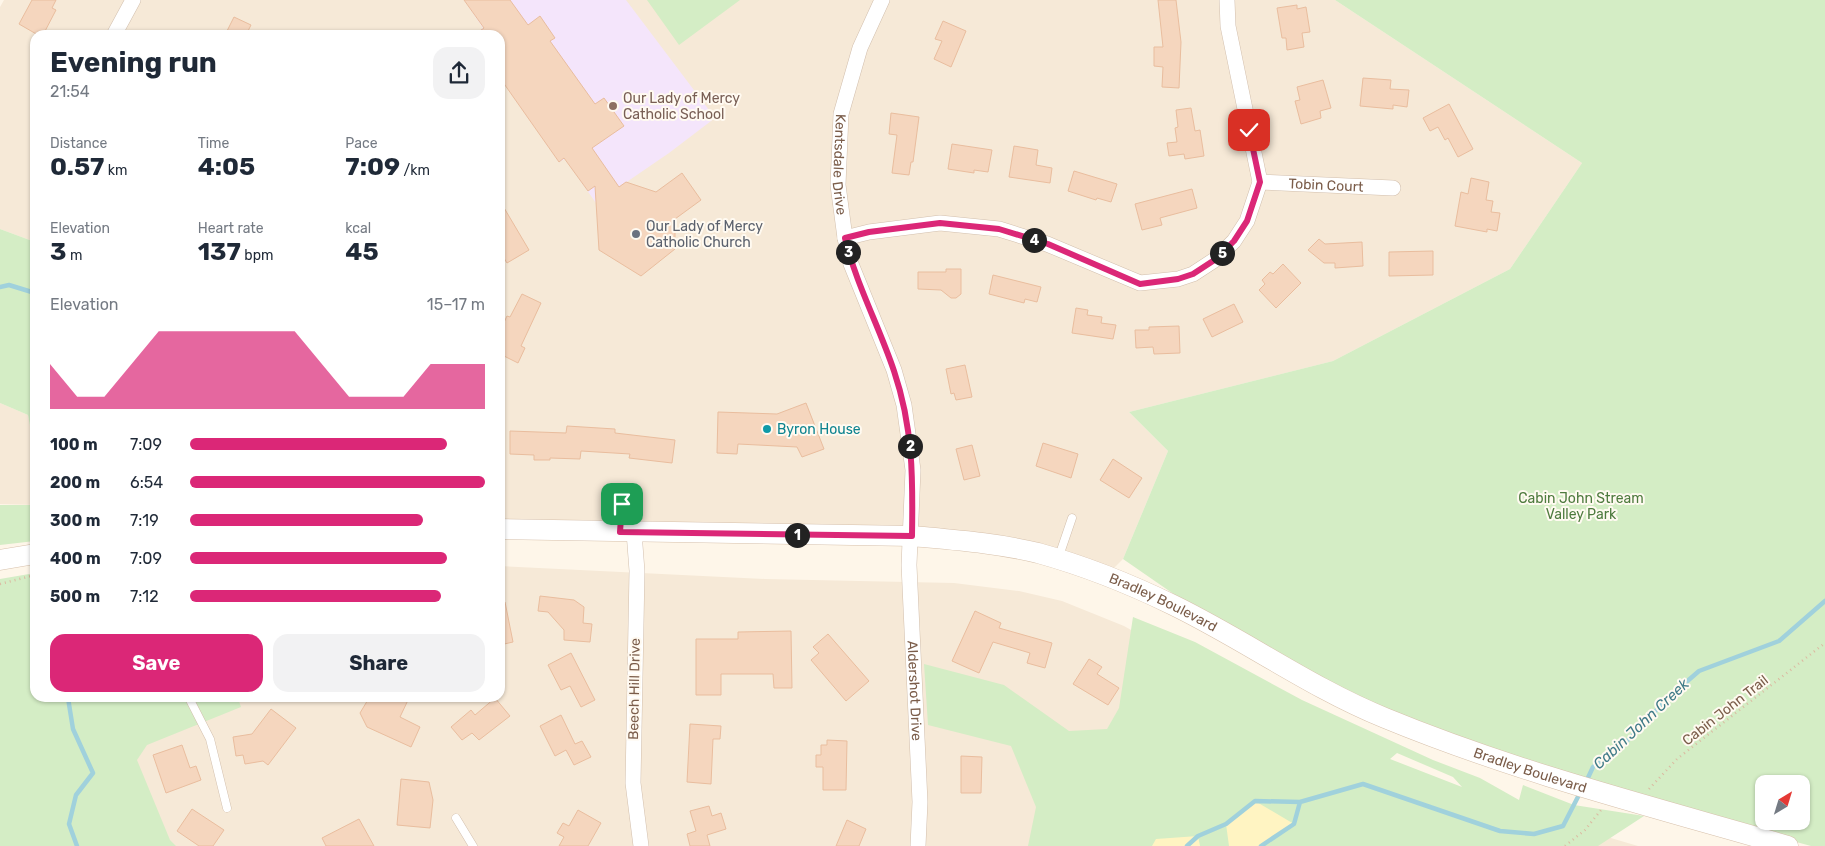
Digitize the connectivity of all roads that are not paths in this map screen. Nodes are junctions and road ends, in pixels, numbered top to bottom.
1 (133, 0) edge
2 (882, 0) edge
3 (1227, 0) edge
4 (117, 30) edge
5 (1260, 182) junction
6 (1393, 188) dead end
7 (845, 238) junction
8 (622, 504) dead end
9 (1072, 518) dead end
10 (505, 529) edge
11 (627, 532) junction
12 (912, 536) junction
13 (30, 555) edge
14 (0, 560) edge
15 (1058, 560) junction
16 (191, 702) edge
17 (227, 808) dead end
18 (456, 818) dead end
19 (473, 846) edge
20 (641, 846) edge
21 (918, 846) edge
22 (1788, 846) edge

1 - 4 street
2 - 7 street, Kentsdale Drive
3 - 5 street
5 - 6 street, Tobin Court
5 - 7 street
7 - 12 street, Kentsdale Drive
8 - 11 lane
9 - 15 lane
10 - 11 main road, Bradley Boulevard
11 - 12 main road, Bradley Boulevard
11 - 20 street, Beech Hill Drive
12 - 15 main road, Bradley Boulevard
12 - 21 street, Aldershot Drive
13 - 14 main road
15 - 22 main road, Bradley Boulevard
16 - 17 lane
18 - 19 lane

